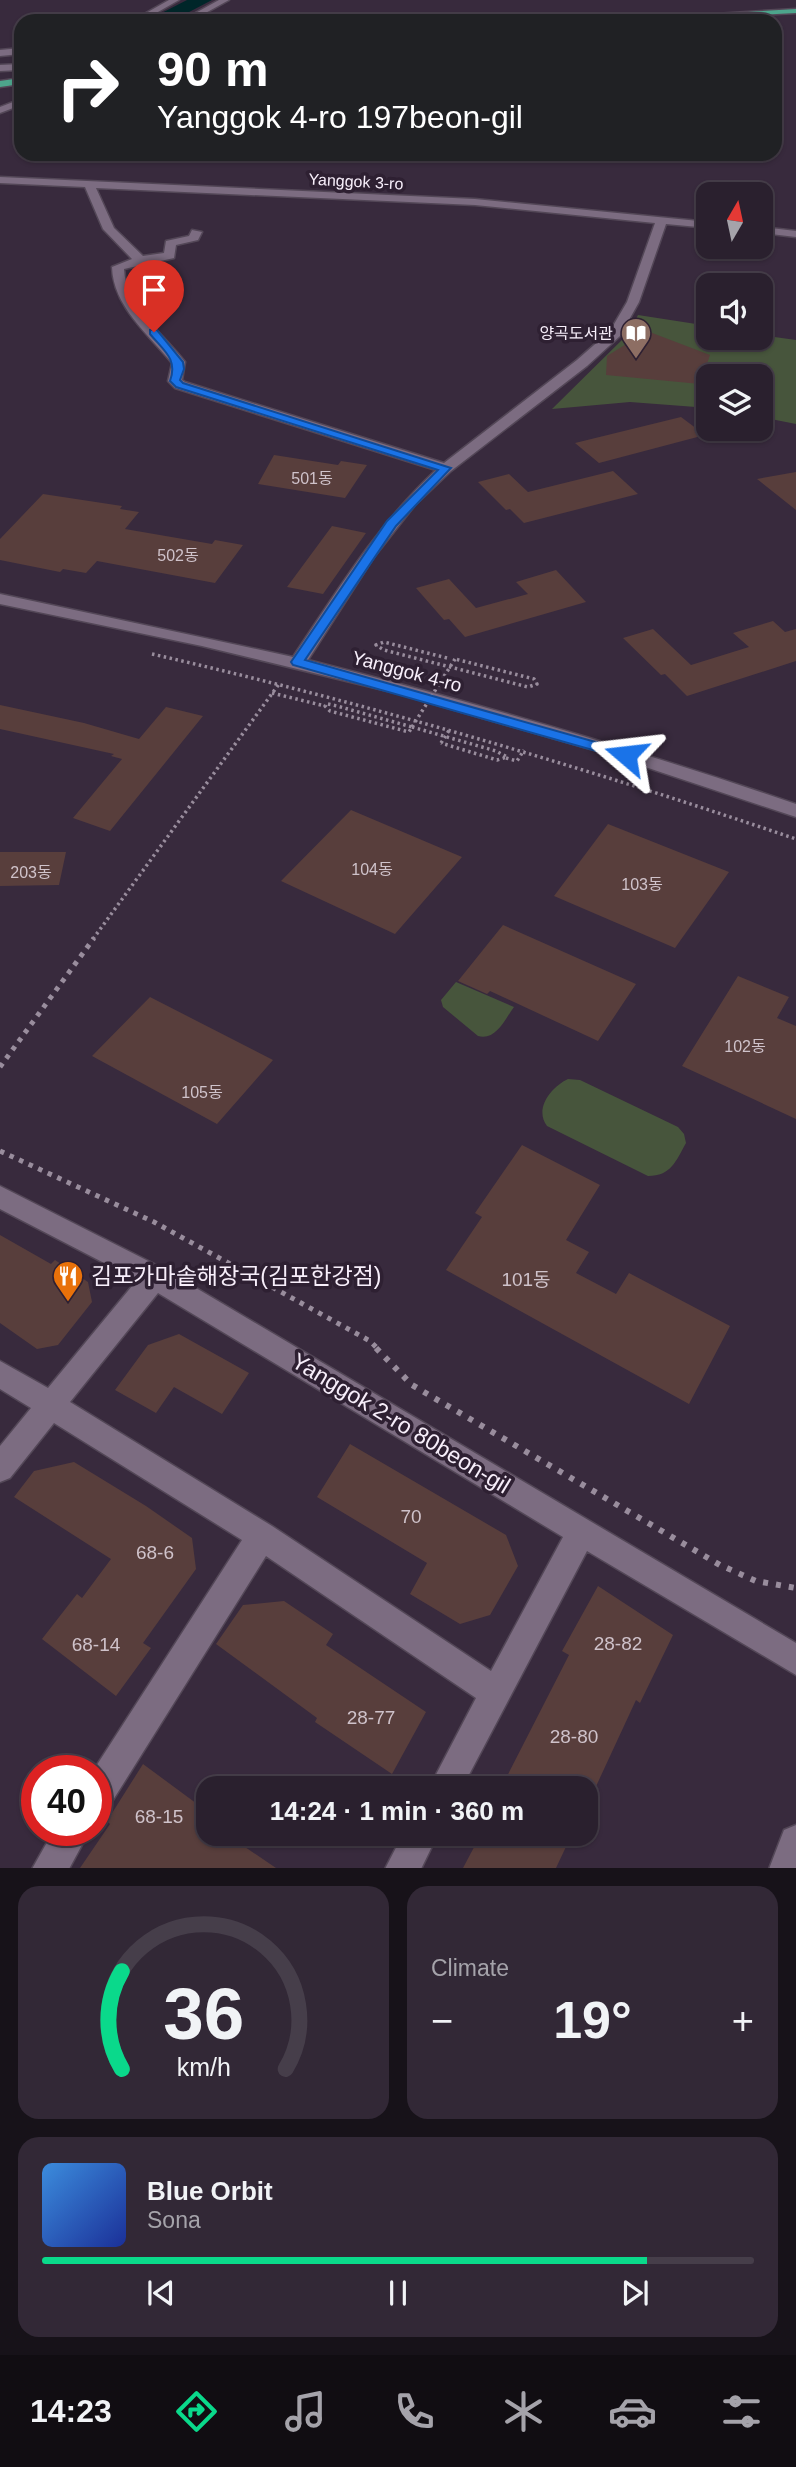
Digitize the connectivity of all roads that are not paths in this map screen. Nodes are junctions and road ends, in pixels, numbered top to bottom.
1 (176, 0) edge
2 (225, 0) edge
3 (149, 14) edge
4 (198, 14) edge
5 (0, 180) edge
6 (89, 184) junction
7 (662, 220) junction
8 (696, 224) edge
9 (774, 231) edge
10 (196, 232) dead end
11 (796, 234) edge
12 (140, 260) junction
13 (446, 468) junction
14 (0, 599) edge
15 (298, 662) junction
16 (796, 811) edge
17 (0, 1197) edge
18 (155, 1277) junction
19 (0, 1374) edge
20 (51, 1404) junction
21 (0, 1468) edge
22 (582, 1531) junction
23 (262, 1536) junction
24 (796, 1660) edge
25 (496, 1693) junction
26 (112, 1771) edge
27 (451, 1776) edge
28 (796, 1842) edge
29 (63, 1846) edge
30 (414, 1846) edge
31 (49, 1868) edge
32 (402, 1868) edge
33 (786, 1868) edge

1 - 3 street
2 - 4 street
5 - 6 street, Yanggok 3-ro
6 - 7 street, Yanggok 3-ro
6 - 12 street
7 - 8 street, Yanggok 3-ro
7 - 13 street
9 - 11 street
10 - 12 street
12 - 13 street
13 - 15 street
14 - 15 street, Yanggok 4-ro
15 - 16 street, Yanggok 4-ro
17 - 18 street, Yanggok 2-ro 80beon-gil
18 - 20 street
18 - 22 street, Yanggok 2-ro 80beon-gil
19 - 20 street
20 - 21 street
20 - 23 street
22 - 24 street, Yanggok 2-ro 80beon-gil
22 - 25 street
23 - 25 street
23 - 26 street
25 - 27 street
28 - 33 street
29 - 31 street
30 - 32 street

